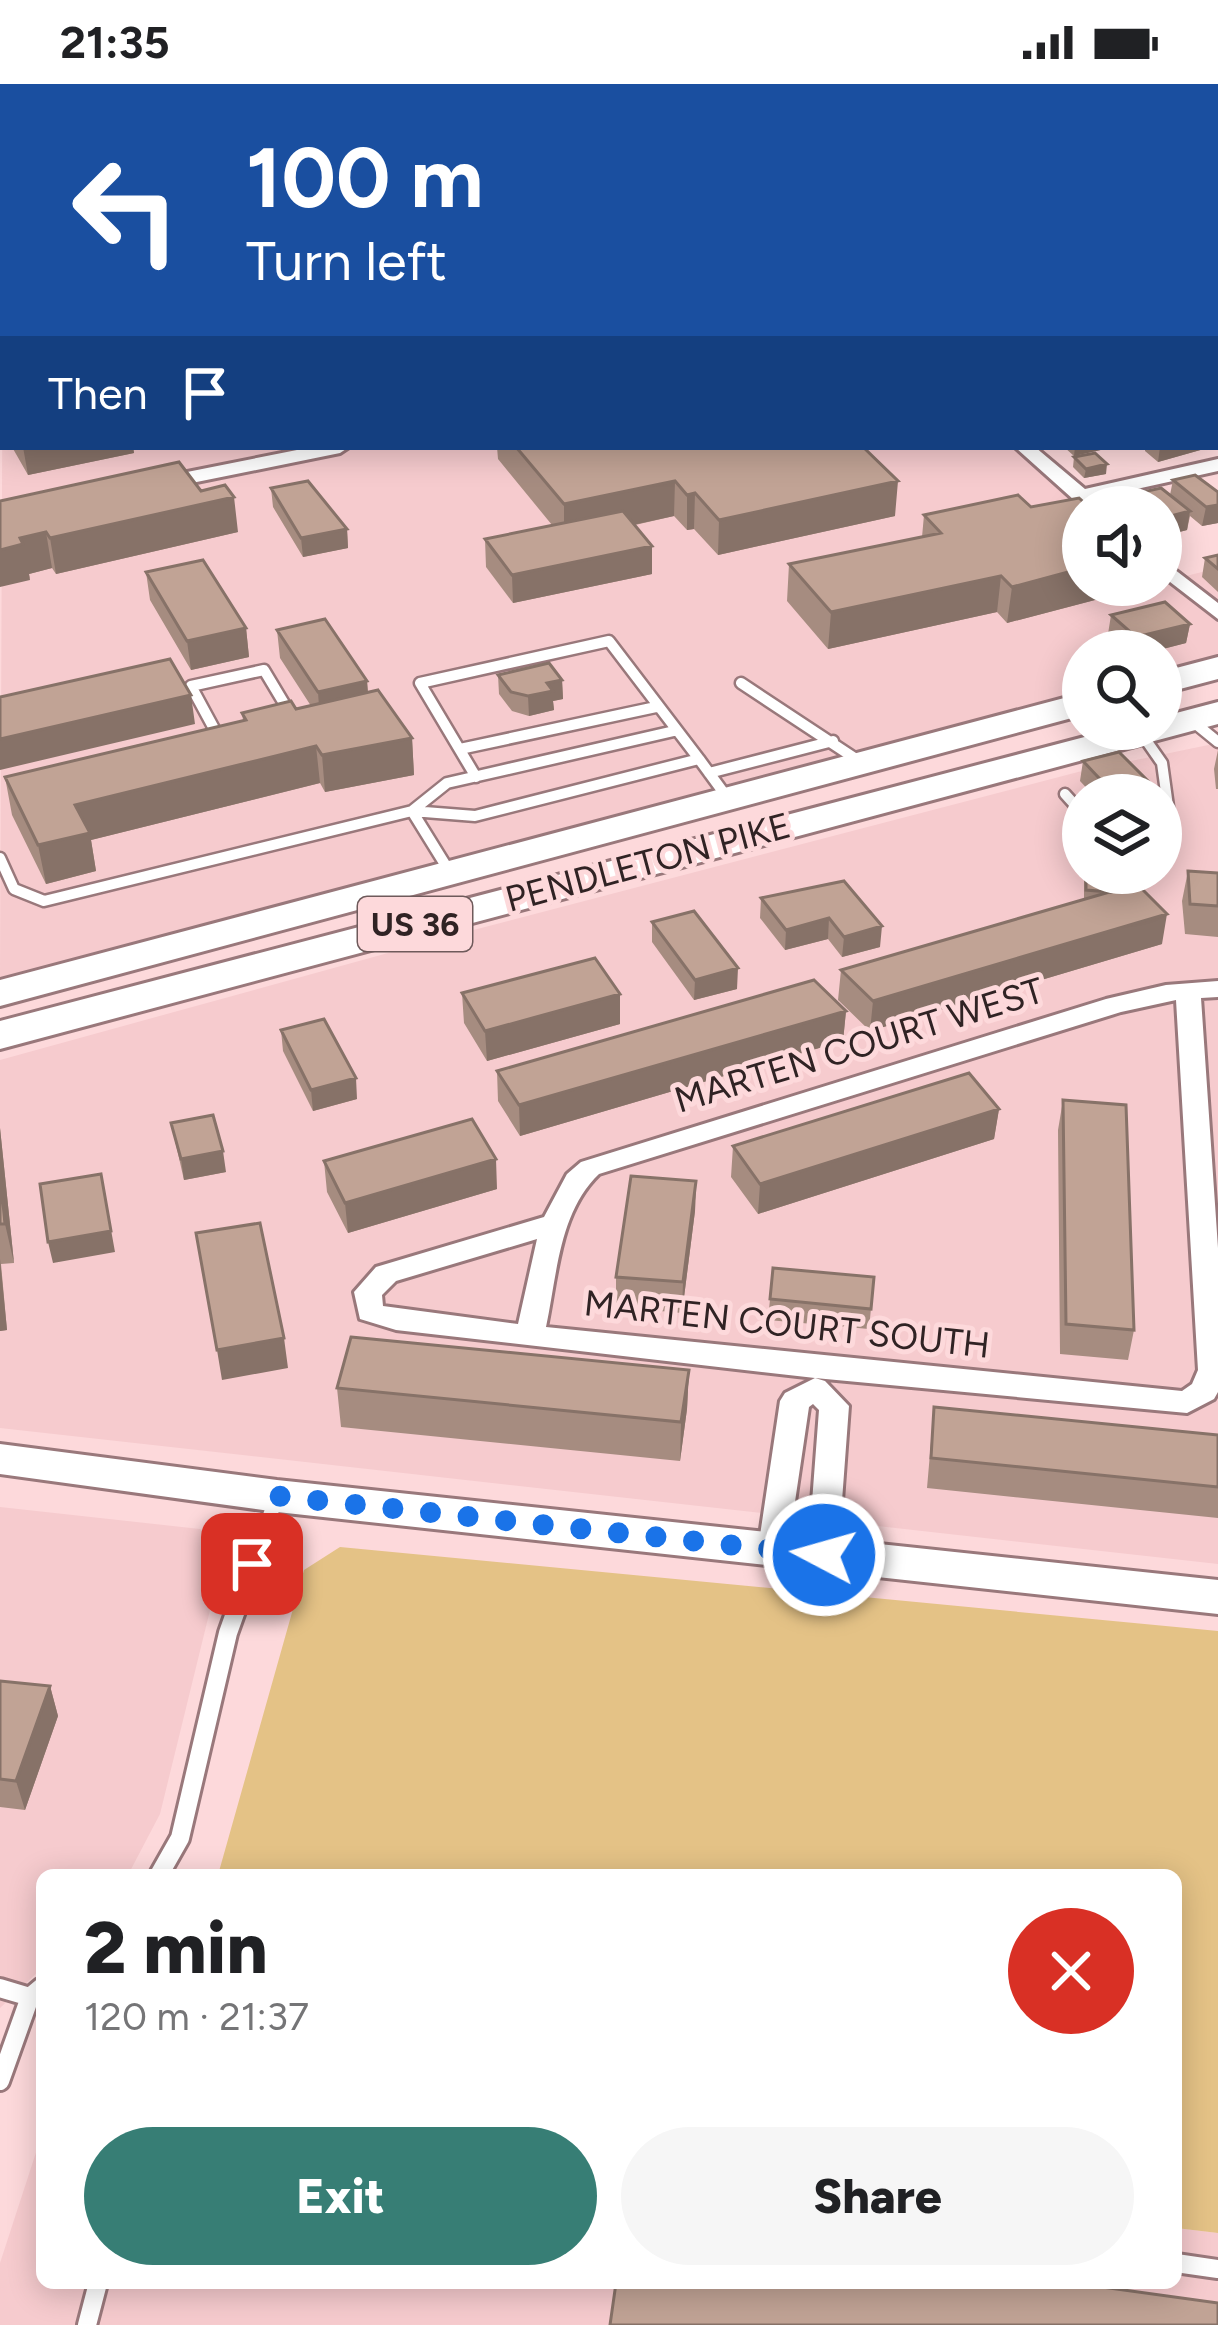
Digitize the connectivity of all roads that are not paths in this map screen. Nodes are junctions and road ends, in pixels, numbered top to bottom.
1 (325, 450) edge
2 (1027, 450) edge
3 (1218, 465) edge
4 (1069, 486) edge
5 (1144, 486) edge
6 (137, 488) edge
7 (1182, 583) edge
8 (1218, 613) edge
9 (1218, 668) edge
10 (1182, 677) edge
11 (740, 683) dead end
12 (656, 707) junction
13 (1062, 710) edge
14 (274, 723) edge
15 (674, 731) junction
16 (237, 732) edge
17 (218, 736) junction
18 (832, 741) junction
19 (196, 742) edge
20 (460, 749) junction
21 (1096, 750) edge
22 (699, 759) junction
23 (865, 764) junction
24 (476, 777) junction
25 (719, 786) junction
26 (412, 811) junction
27 (0, 858) edge
28 (452, 874) junction
29 (2, 985) edge
30 (1218, 989) edge
31 (1188, 991) junction
32 (0, 1035) edge
33 (557, 1223) junction
34 (530, 1336) junction
35 (817, 1379) junction
36 (0, 1459) edge
37 (277, 1496) junction
38 (773, 1550) junction
39 (824, 1555) junction
40 (1218, 1597) edge
41 (162, 1869) edge
42 (0, 1988) edge
43 (36, 1992) edge
44 (0, 2081) edge
45 (1182, 2264) edge
46 (1218, 2269) edge
47 (96, 2289) edge
48 (87, 2325) edge

1 - 6 street
2 - 4 street
3 - 5 street
7 - 8 street
9 - 10 main road
11 - 18 lane
12 - 15 lane
12 - 20 lane
12 - 20 lane
13 - 23 main road, PENDLETON PIKE / US 36
14 - 17 lane
15 - 22 lane
15 - 24 lane
16 - 17 lane
17 - 19 lane
18 - 23 lane
18 - 25 lane
20 - 24 lane
21 - 32 main road, PENDLETON PIKE / US 36
22 - 25 lane
22 - 26 lane
23 - 25 main road, PENDLETON PIKE / US 36
24 - 26 lane
25 - 28 main road, PENDLETON PIKE / US 36
26 - 27 lane
26 - 28 lane
28 - 29 main road, PENDLETON PIKE / US 36
30 - 31 street, MARTEN COURT WEST
31 - 33 street, MARTEN COURT WEST
31 - 35 street, MARTEN COURT SOUTH
33 - 34 street, MARTEN COURT WEST
33 - 34 street, MARTEN COURT SOUTH
34 - 35 street, MARTEN COURT SOUTH
35 - 38 street
35 - 39 street
36 - 37 street
37 - 38 street
37 - 41 lane
38 - 39 street
39 - 40 street
42 - 43 lane
43 - 44 lane
45 - 46 lane
47 - 48 lane

